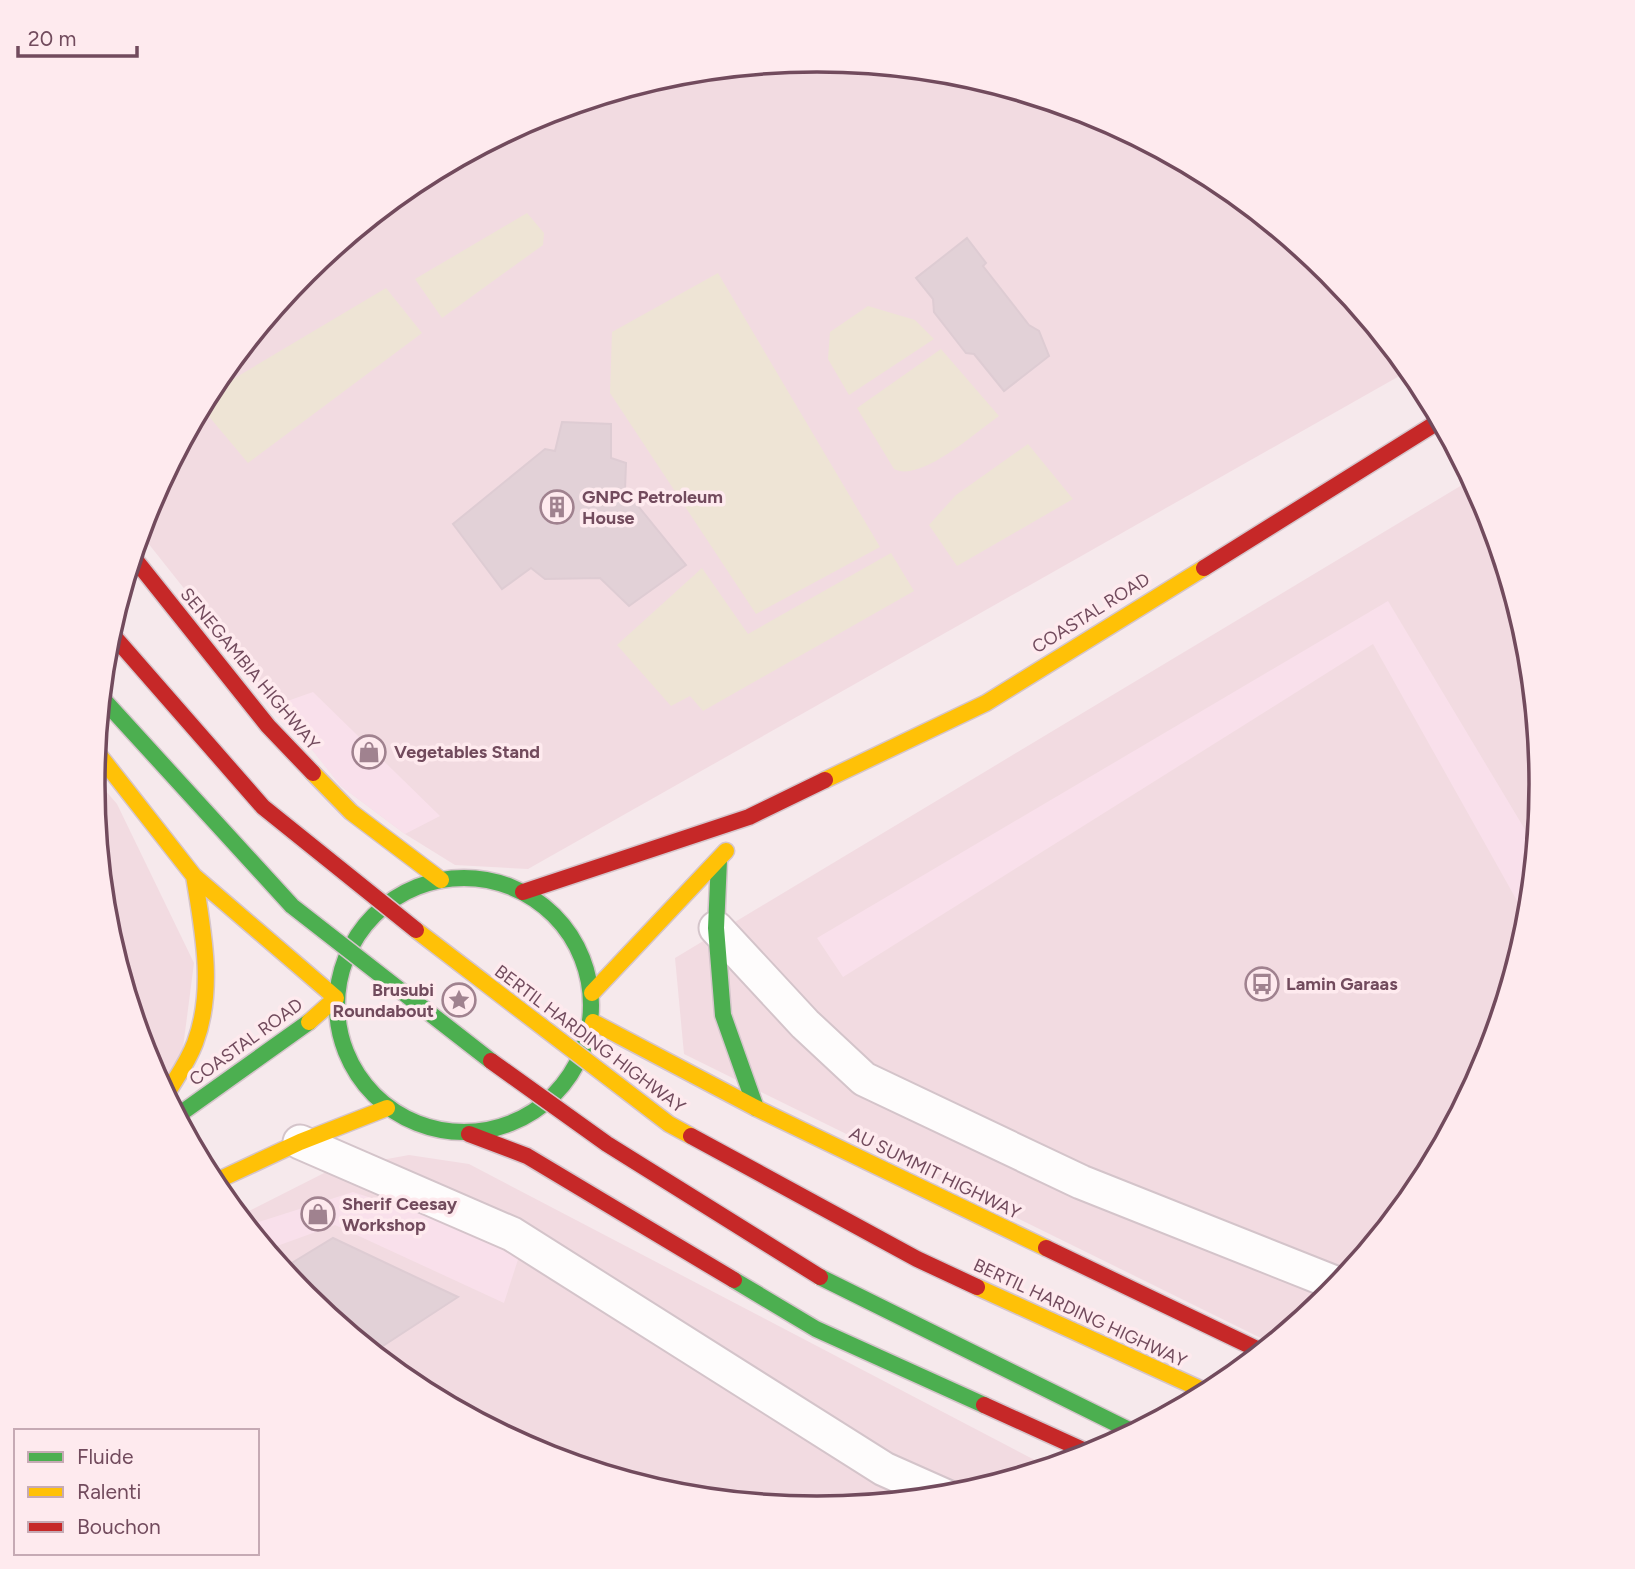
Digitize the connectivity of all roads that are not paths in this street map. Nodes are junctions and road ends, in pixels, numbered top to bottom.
1 (1433, 424) edge
2 (140, 565) edge
3 (119, 642) edge
4 (109, 705) edge
5 (105, 763) edge
6 (749, 817) junction
7 (719, 860) junction
8 (194, 876) junction
9 (441, 880) junction
10 (523, 892) junction
11 (716, 928) junction
12 (592, 993) junction
13 (336, 998) junction
14 (593, 1022) junction
15 (172, 1086) edge
16 (387, 1108) junction
17 (756, 1108) junction
18 (184, 1111) edge
19 (467, 1133) junction
20 (300, 1142) junction
21 (223, 1178) edge
22 (1328, 1280) edge
23 (1254, 1348) edge
24 (1196, 1388) edge
25 (1124, 1428) edge
26 (1078, 1448) edge
27 (928, 1488) edge

1 - 6 main road, COASTAL ROAD
2 - 9 main road, SENEGAMBIA HIGHWAY
3 - 24 main road, BERTIL HARDING HIGHWAY, bridge
4 - 25 main road, bridge
5 - 8 main road
6 - 7 main road, COASTAL ROAD
6 - 10 main road, COASTAL ROAD
7 - 11 main road
7 - 12 main road, COASTAL ROAD
8 - 13 main road
8 - 15 main road
9 - 10 main road
9 - 13 main road
10 - 12 main road
11 - 17 main road
11 - 22 street
12 - 14 main road
13 - 16 main road
13 - 18 main road, COASTAL ROAD
14 - 17 main road, AU SUMMIT HIGHWAY
14 - 19 main road
16 - 19 main road
16 - 20 main road
17 - 23 main road, AU SUMMIT HIGHWAY
19 - 26 main road
20 - 21 main road
20 - 27 street

